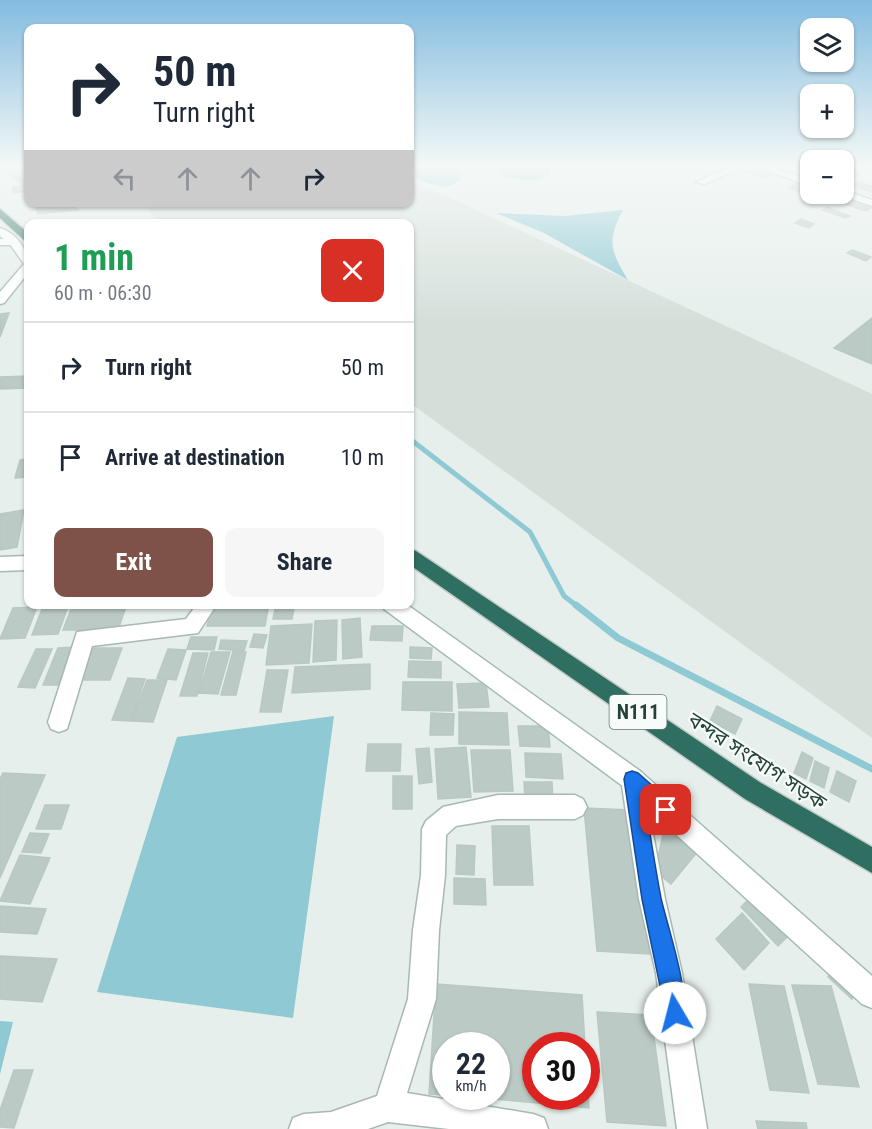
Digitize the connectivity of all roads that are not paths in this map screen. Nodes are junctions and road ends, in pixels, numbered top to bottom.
1 (8, 220) edge
2 (0, 231) edge
3 (24, 234) edge
4 (0, 242) edge
5 (14, 242) junction
6 (24, 258) edge
7 (24, 269) edge
8 (0, 300) edge
9 (414, 559) edge
10 (24, 562) edge
11 (0, 564) edge
12 (204, 609) edge
13 (398, 609) edge
14 (59, 722) dead end
15 (632, 779) junction
16 (575, 807) dead end
17 (872, 861) edge
18 (872, 994) edge
19 (388, 1107) junction
20 (304, 1129) edge
21 (525, 1129) edge
22 (533, 1129) edge
23 (692, 1129) edge

1 - 3 highway
2 - 5 street
4 - 5 street
5 - 6 street
7 - 8 street
9 - 17 highway, বন্দর সংযোগ সড়ক / N111
10 - 11 street
12 - 14 street
13 - 15 street
15 - 18 street
15 - 23 street
16 - 19 street
19 - 20 street
19 - 21 street
21 - 22 street

